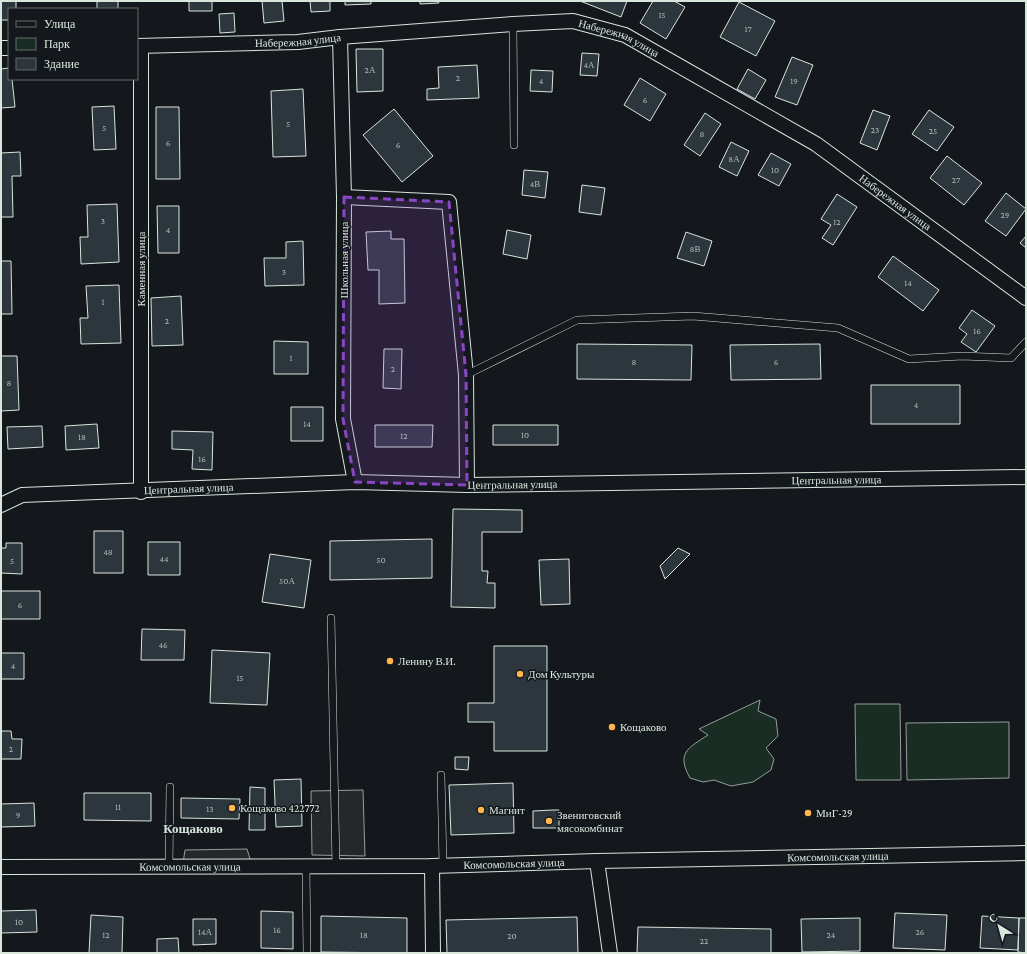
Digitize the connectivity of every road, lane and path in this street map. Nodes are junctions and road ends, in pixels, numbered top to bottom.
1 (513, 24) junction
2 (340, 37) junction
3 (139, 46) edge
4 (514, 145) dead end
5 (344, 197) junction
6 (1026, 298) edge
7 (1026, 342) edge
8 (466, 375) junction
9 (1026, 477) edge
10 (355, 482) junction
11 (467, 485) junction
12 (141, 492) junction
13 (1, 505) edge
14 (331, 618) dead end
15 (441, 775) dead end
16 (170, 787) dead end
17 (1026, 853) edge
18 (597, 861) junction
19 (306, 866) junction
20 (336, 866) junction
21 (437, 866) junction
22 (1, 867) edge
23 (169, 867) junction
24 (307, 953) edge
25 (433, 953) edge
26 (610, 953) edge

1 - 2 street, Набережная улица
1 - 4 lane
1 - 6 street, Набережная улица
2 - 3 street, Набережная улица
2 - 5 street, Школьная улица
3 - 12 street, Каменная улица
5 - 8 street
5 - 10 street, Школьная улица
7 - 8 lane
8 - 11 street
9 - 11 street, Центральная улица
10 - 11 street, Центральная улица
10 - 12 street, Центральная улица
12 - 13 street, Центральная улица
14 - 20 lane
15 - 21 lane
16 - 23 lane
17 - 18 street, Комсомольская улица
18 - 21 street, Комсомольская улица
18 - 26 street
19 - 20 street, Комсомольская улица
19 - 23 street, Комсомольская улица
19 - 24 lane
20 - 21 street, Комсомольская улица
21 - 25 street
22 - 23 street, Комсомольская улица

